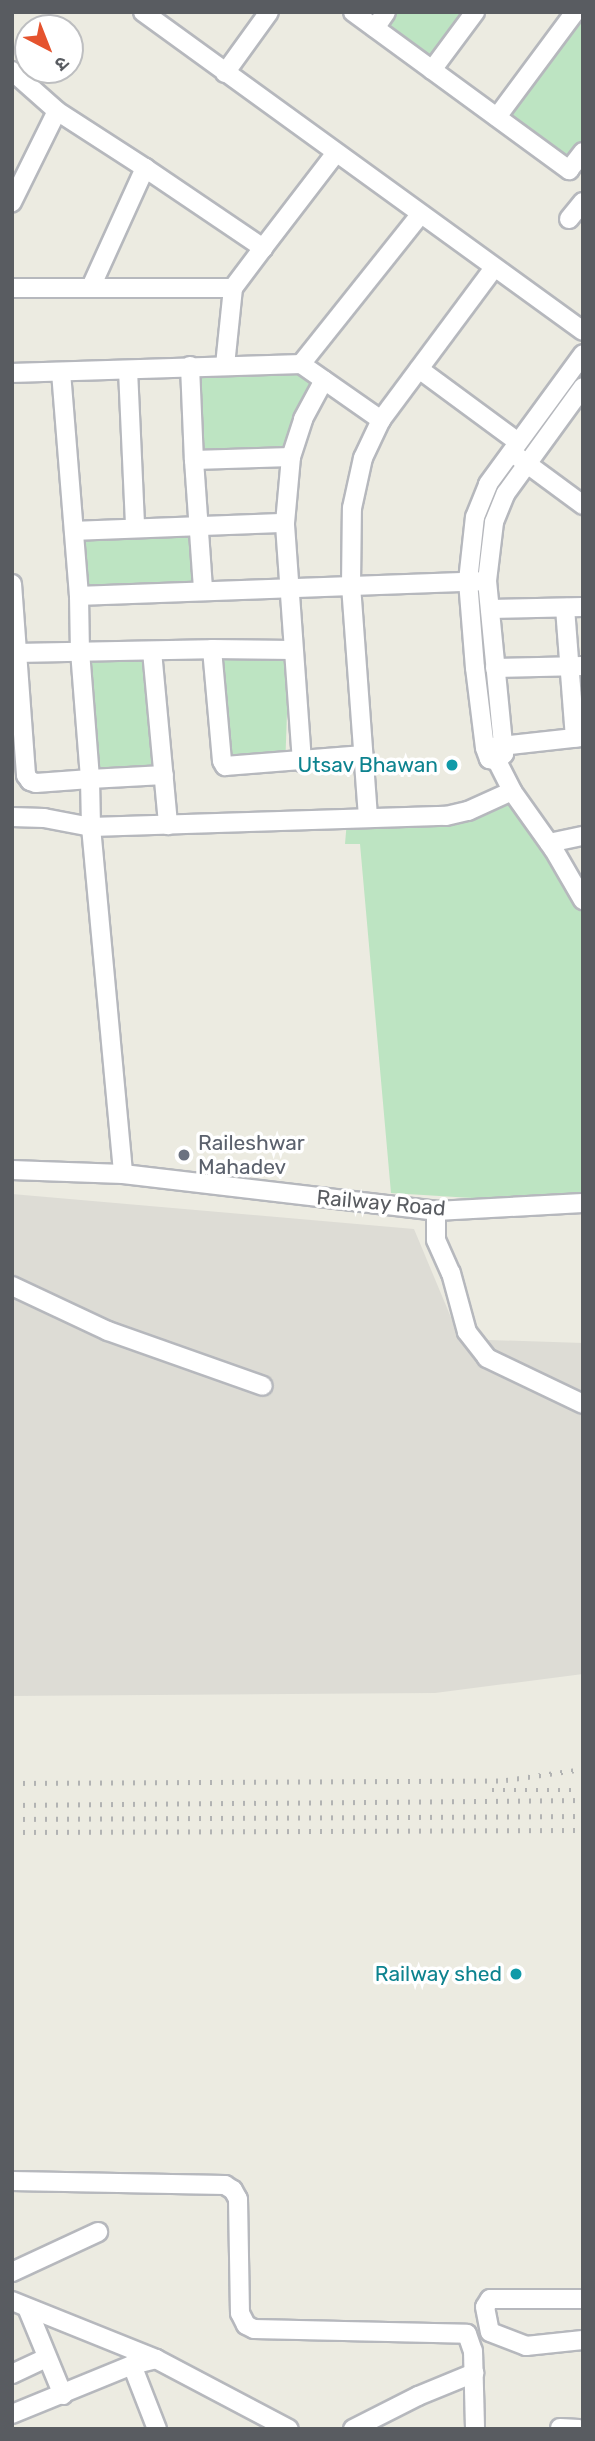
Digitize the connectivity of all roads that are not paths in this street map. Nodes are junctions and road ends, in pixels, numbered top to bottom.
1 (144, 12) edge
2 (269, 12) edge
3 (353, 12) edge
4 (386, 12) edge
5 (475, 12) edge
6 (575, 12) edge
7 (375, 28) junction
8 (432, 70) junction
9 (12, 71) edge
10 (225, 73) junction
11 (57, 111) junction
12 (497, 117) junction
13 (583, 152) edge
14 (336, 153) junction
15 (145, 168) junction
16 (12, 202) edge
17 (583, 202) edge
18 (420, 215) junction
19 (569, 219) dead end
20 (263, 248) junction
21 (493, 269) junction
22 (92, 287) junction
23 (12, 288) edge
24 (233, 288) junction
25 (583, 331) edge
26 (583, 354) edge
27 (301, 364) junction
28 (190, 366) junction
29 (225, 366) junction
30 (419, 369) junction
31 (128, 370) junction
32 (61, 372) junction
33 (12, 373) edge
34 (324, 380) junction
35 (583, 387) edge
36 (381, 420) junction
37 (514, 447) junction
38 (291, 457) junction
39 (194, 460) junction
40 (526, 463) junction
41 (580, 498) edge
42 (285, 523) junction
43 (198, 524) junction
44 (135, 526) junction
45 (74, 531) junction
46 (468, 580) junction
47 (487, 581) junction
48 (12, 584) edge
49 (351, 585) junction
50 (289, 587) junction
51 (203, 590) junction
52 (79, 596) junction
53 (13, 598) edge
54 (574, 608) edge
55 (490, 609) junction
56 (212, 649) junction
57 (152, 650) junction
58 (293, 650) junction
59 (80, 651) junction
60 (14, 653) edge
61 (576, 666) edge
62 (495, 668) junction
63 (16, 720) edge
64 (579, 737) edge
65 (493, 752) junction
66 (364, 755) junction
67 (302, 762) junction
68 (164, 775) junction
69 (90, 779) junction
70 (512, 790) junction
71 (12, 817) edge
72 (368, 817) junction
73 (168, 825) junction
74 (91, 827) junction
75 (583, 836) edge
76 (549, 843) junction
77 (583, 900) edge
78 (12, 1170) edge
79 (123, 1174) junction
80 (583, 1203) edge
81 (436, 1211) junction
82 (12, 1286) edge
83 (263, 1386) dead end
84 (583, 1404) edge
85 (12, 2181) edge
86 (99, 2232) dead end
87 (12, 2272) edge
88 (583, 2299) edge
89 (20, 2305) edge
90 (583, 2340) edge
91 (47, 2358) junction
92 (156, 2359) junction
93 (132, 2365) junction
94 (474, 2373) junction
95 (12, 2374) edge
96 (62, 2395) junction
97 (12, 2414) edge
98 (560, 2428) edge
99 (157, 2429) edge
100 (289, 2429) edge
101 (353, 2429) edge
102 (475, 2429) edge
103 (579, 2429) edge

1 - 10 street
2 - 10 street
3 - 7 street
4 - 7 street
5 - 8 street
6 - 12 street
7 - 8 street
8 - 12 street
9 - 11 street
10 - 14 street
11 - 15 street
11 - 16 street
12 - 13 street
14 - 18 street
14 - 20 street
15 - 20 street
15 - 22 street
17 - 19 street
18 - 21 street
18 - 27 street
20 - 24 street
21 - 25 street
21 - 30 street
22 - 23 street
22 - 24 street
24 - 29 street
26 - 37 street
27 - 29 street
27 - 34 street
28 - 29 street
28 - 31 street
28 - 39 street
30 - 36 street
30 - 37 street
31 - 32 street
31 - 44 street
32 - 33 street
32 - 45 street
34 - 36 street
34 - 38 street
35 - 40 street
36 - 49 street
37 - 40 street
37 - 46 street
38 - 39 street
38 - 42 street
39 - 43 street
40 - 41 street
40 - 47 street
42 - 43 street
42 - 50 street
43 - 44 street
43 - 51 street
44 - 45 street
45 - 52 street
46 - 47 street
46 - 49 street
46 - 65 street
47 - 55 street
48 - 53 street
49 - 50 street
49 - 66 street
50 - 51 street
50 - 58 street
51 - 52 street
52 - 59 street
53 - 60 street
54 - 55 street
54 - 61 street
55 - 62 street
56 - 57 street
56 - 58 street
56 - 67 street
57 - 59 street
57 - 68 street
58 - 67 street
59 - 60 street
59 - 69 street
60 - 63 street
61 - 62 street
61 - 64 street
62 - 65 street
63 - 69 street
64 - 65 street
65 - 70 street
66 - 67 street
66 - 72 street
68 - 69 street
68 - 73 street
69 - 74 street
70 - 72 street
70 - 76 street
71 - 74 street
72 - 73 street
73 - 74 street
74 - 79 street
75 - 76 street
76 - 77 street
78 - 79 street, Railway Road
79 - 81 street, Railway Road
80 - 81 street, Railway Road
81 - 84 street
82 - 83 street
85 - 94 street
86 - 87 street
88 - 90 street
89 - 91 street
89 - 92 street
91 - 95 street
91 - 96 street
92 - 93 street
92 - 100 street
93 - 96 street
93 - 99 street
94 - 101 street
94 - 102 street
96 - 97 street
98 - 103 street

